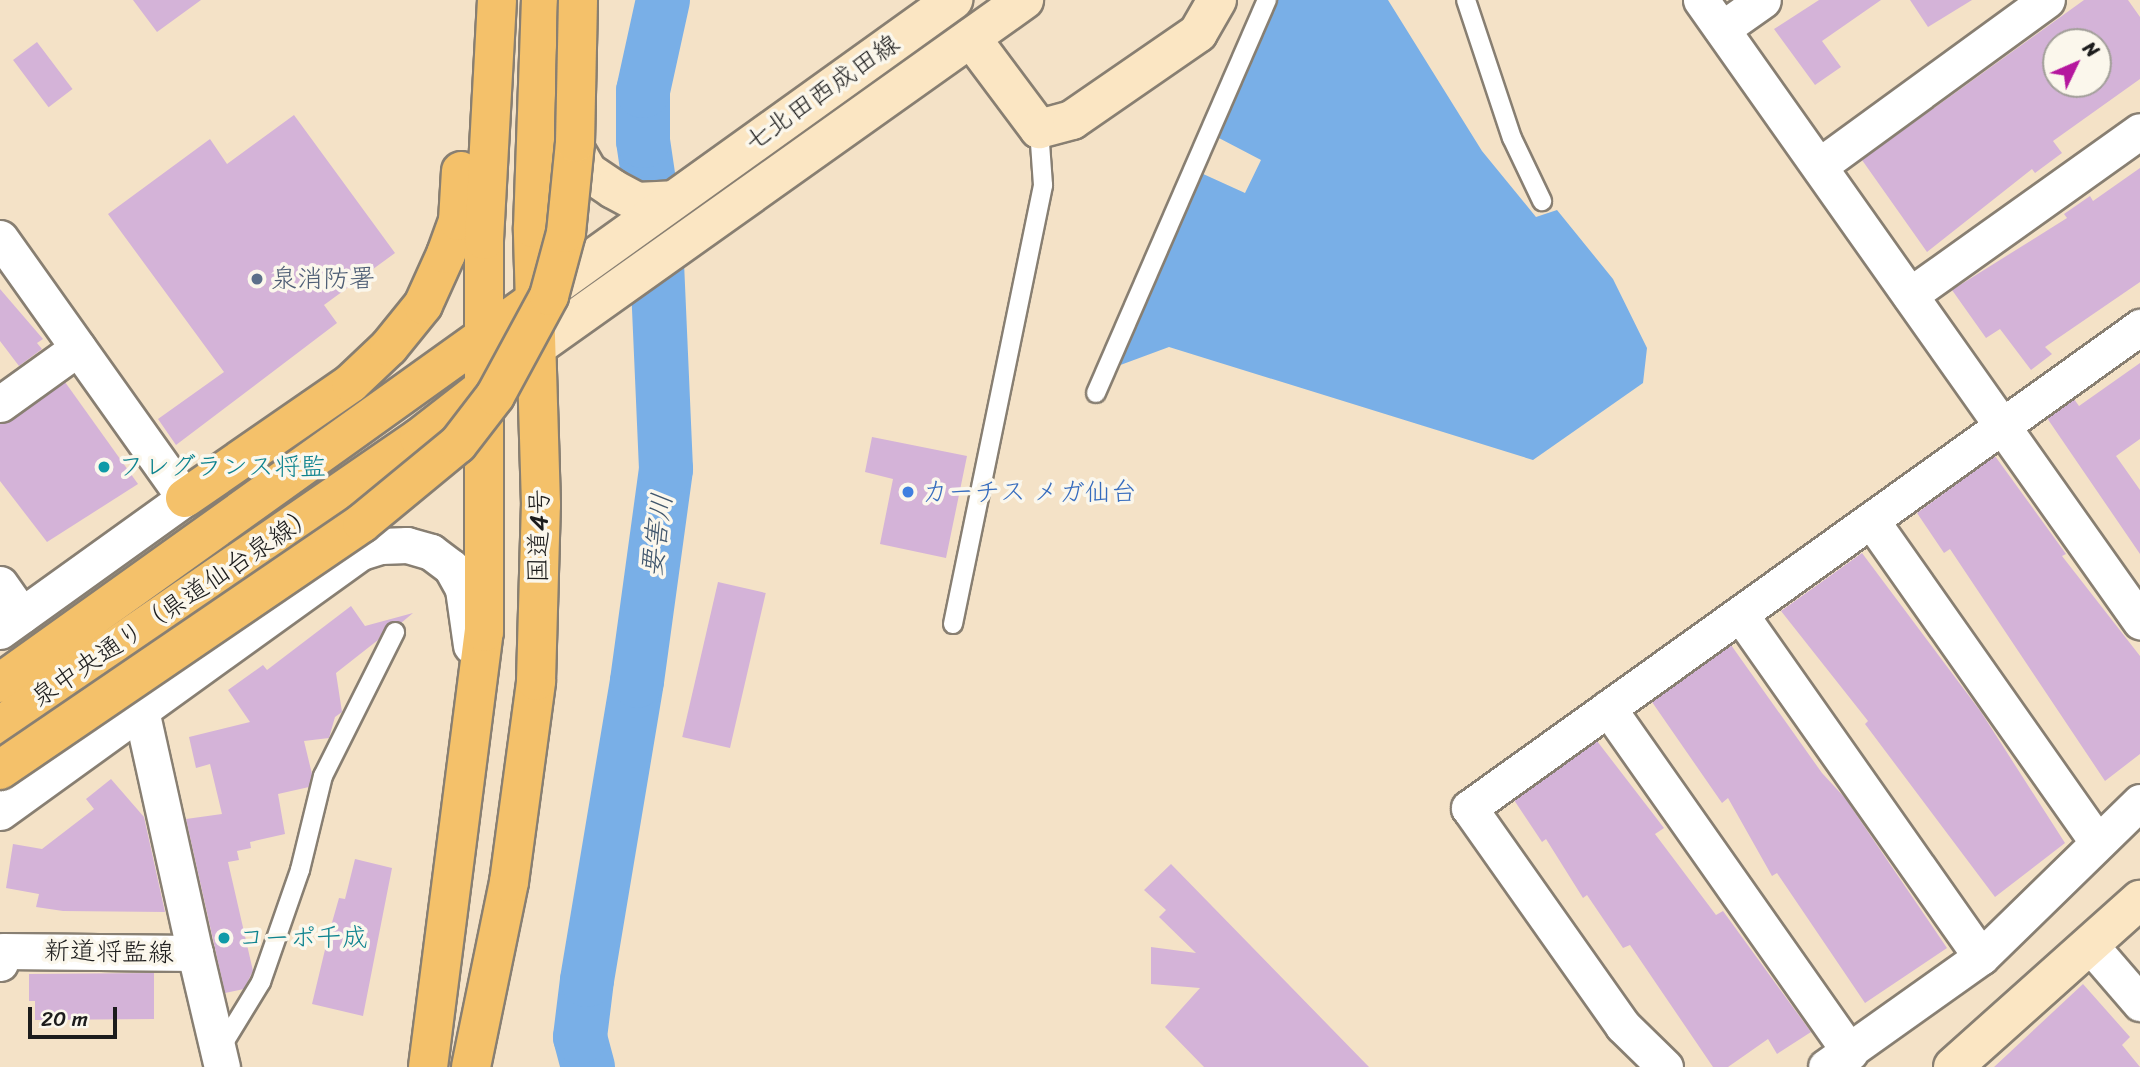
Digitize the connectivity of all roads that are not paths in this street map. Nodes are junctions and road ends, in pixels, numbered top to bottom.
1 (497, 0) edge
2 (541, 0) edge
3 (578, 0) edge
4 (1024, 0) edge
5 (1217, 0) edge
6 (1267, 0) edge
7 (1466, 0) edge
8 (1701, 0) edge
9 (1763, 0) edge
10 (2046, 0) edge
11 (949, 1) edge
12 (1721, 29) junction
13 (971, 38) junction
14 (495, 44) junction
15 (539, 54) junction
16 (1039, 129) junction
17 (2140, 131) edge
18 (1819, 166) junction
19 (682, 193) junction
20 (1542, 201) dead end
21 (0, 238) edge
22 (1910, 295) junction
23 (535, 300) junction
24 (2140, 327) edge
25 (483, 340) junction
26 (536, 347) junction
27 (78, 348) junction
28 (484, 388) junction
29 (1096, 393) dead end
30 (0, 404) edge
31 (2002, 425) junction
32 (185, 498) junction
33 (1871, 520) junction
34 (0, 584) edge
35 (1740, 614) junction
36 (2140, 621) edge
37 (11, 623) edge
38 (953, 624) dead end
39 (395, 632) dead end
40 (0, 683) edge
41 (477, 687) junction
42 (1608, 708) junction
43 (141, 710) junction
44 (0, 726) edge
45 (0, 770) edge
46 (2140, 802) edge
47 (0, 812) edge
48 (2097, 842) junction
49 (2140, 900) edge
50 (2090, 945) junction
51 (195, 953) junction
52 (1980, 957) junction
53 (0, 963) edge
54 (2140, 1003) edge
55 (1838, 1059) edge
56 (220, 1060) edge
57 (428, 1067) edge
58 (471, 1067) edge
59 (1665, 1067) edge
60 (1953, 1067) edge

1 - 14 main road, 国道4号
2 - 15 main road, 国道4号
3 - 45 main road, bridge
4 - 13 street
5 - 16 street
6 - 29 lane
7 - 20 lane
8 - 12 street
9 - 12 street
10 - 18 street
11 - 19 street, 七北田西成田線
12 - 18 street
13 - 16 street
13 - 26 street
14 - 25 main road, 国道4号
14 - 32 main road
15 - 19 street
15 - 23 main road, 国道4号
16 - 38 lane
17 - 22 street
18 - 22 street
19 - 23 street, 七北田西成田線
21 - 27 street
22 - 31 street
23 - 25 main road, 泉中央通り（県道仙台泉線）
23 - 26 main road, 国道4号
24 - 31 street
25 - 28 main road, 国道4号
25 - 40 main road, 泉中央通り（県道仙台泉線）
26 - 28 main road, 泉中央通り（県道仙台泉線）
26 - 58 main road, 国道4号
27 - 30 street
27 - 32 street
28 - 41 main road, 国道4号
28 - 44 main road, 泉中央通り（県道仙台泉線）
31 - 33 street
31 - 36 street
32 - 37 street
33 - 35 street
33 - 48 street
34 - 37 street
35 - 42 street
35 - 52 street
39 - 56 lane
41 - 43 street
41 - 57 main road, 国道4号
42 - 55 street
42 - 59 street
43 - 47 street
43 - 51 street
46 - 48 street
48 - 52 street
49 - 50 street
50 - 54 street
50 - 60 street
51 - 53 street, 新道将監線
51 - 56 street, 新道将監線
52 - 55 street

